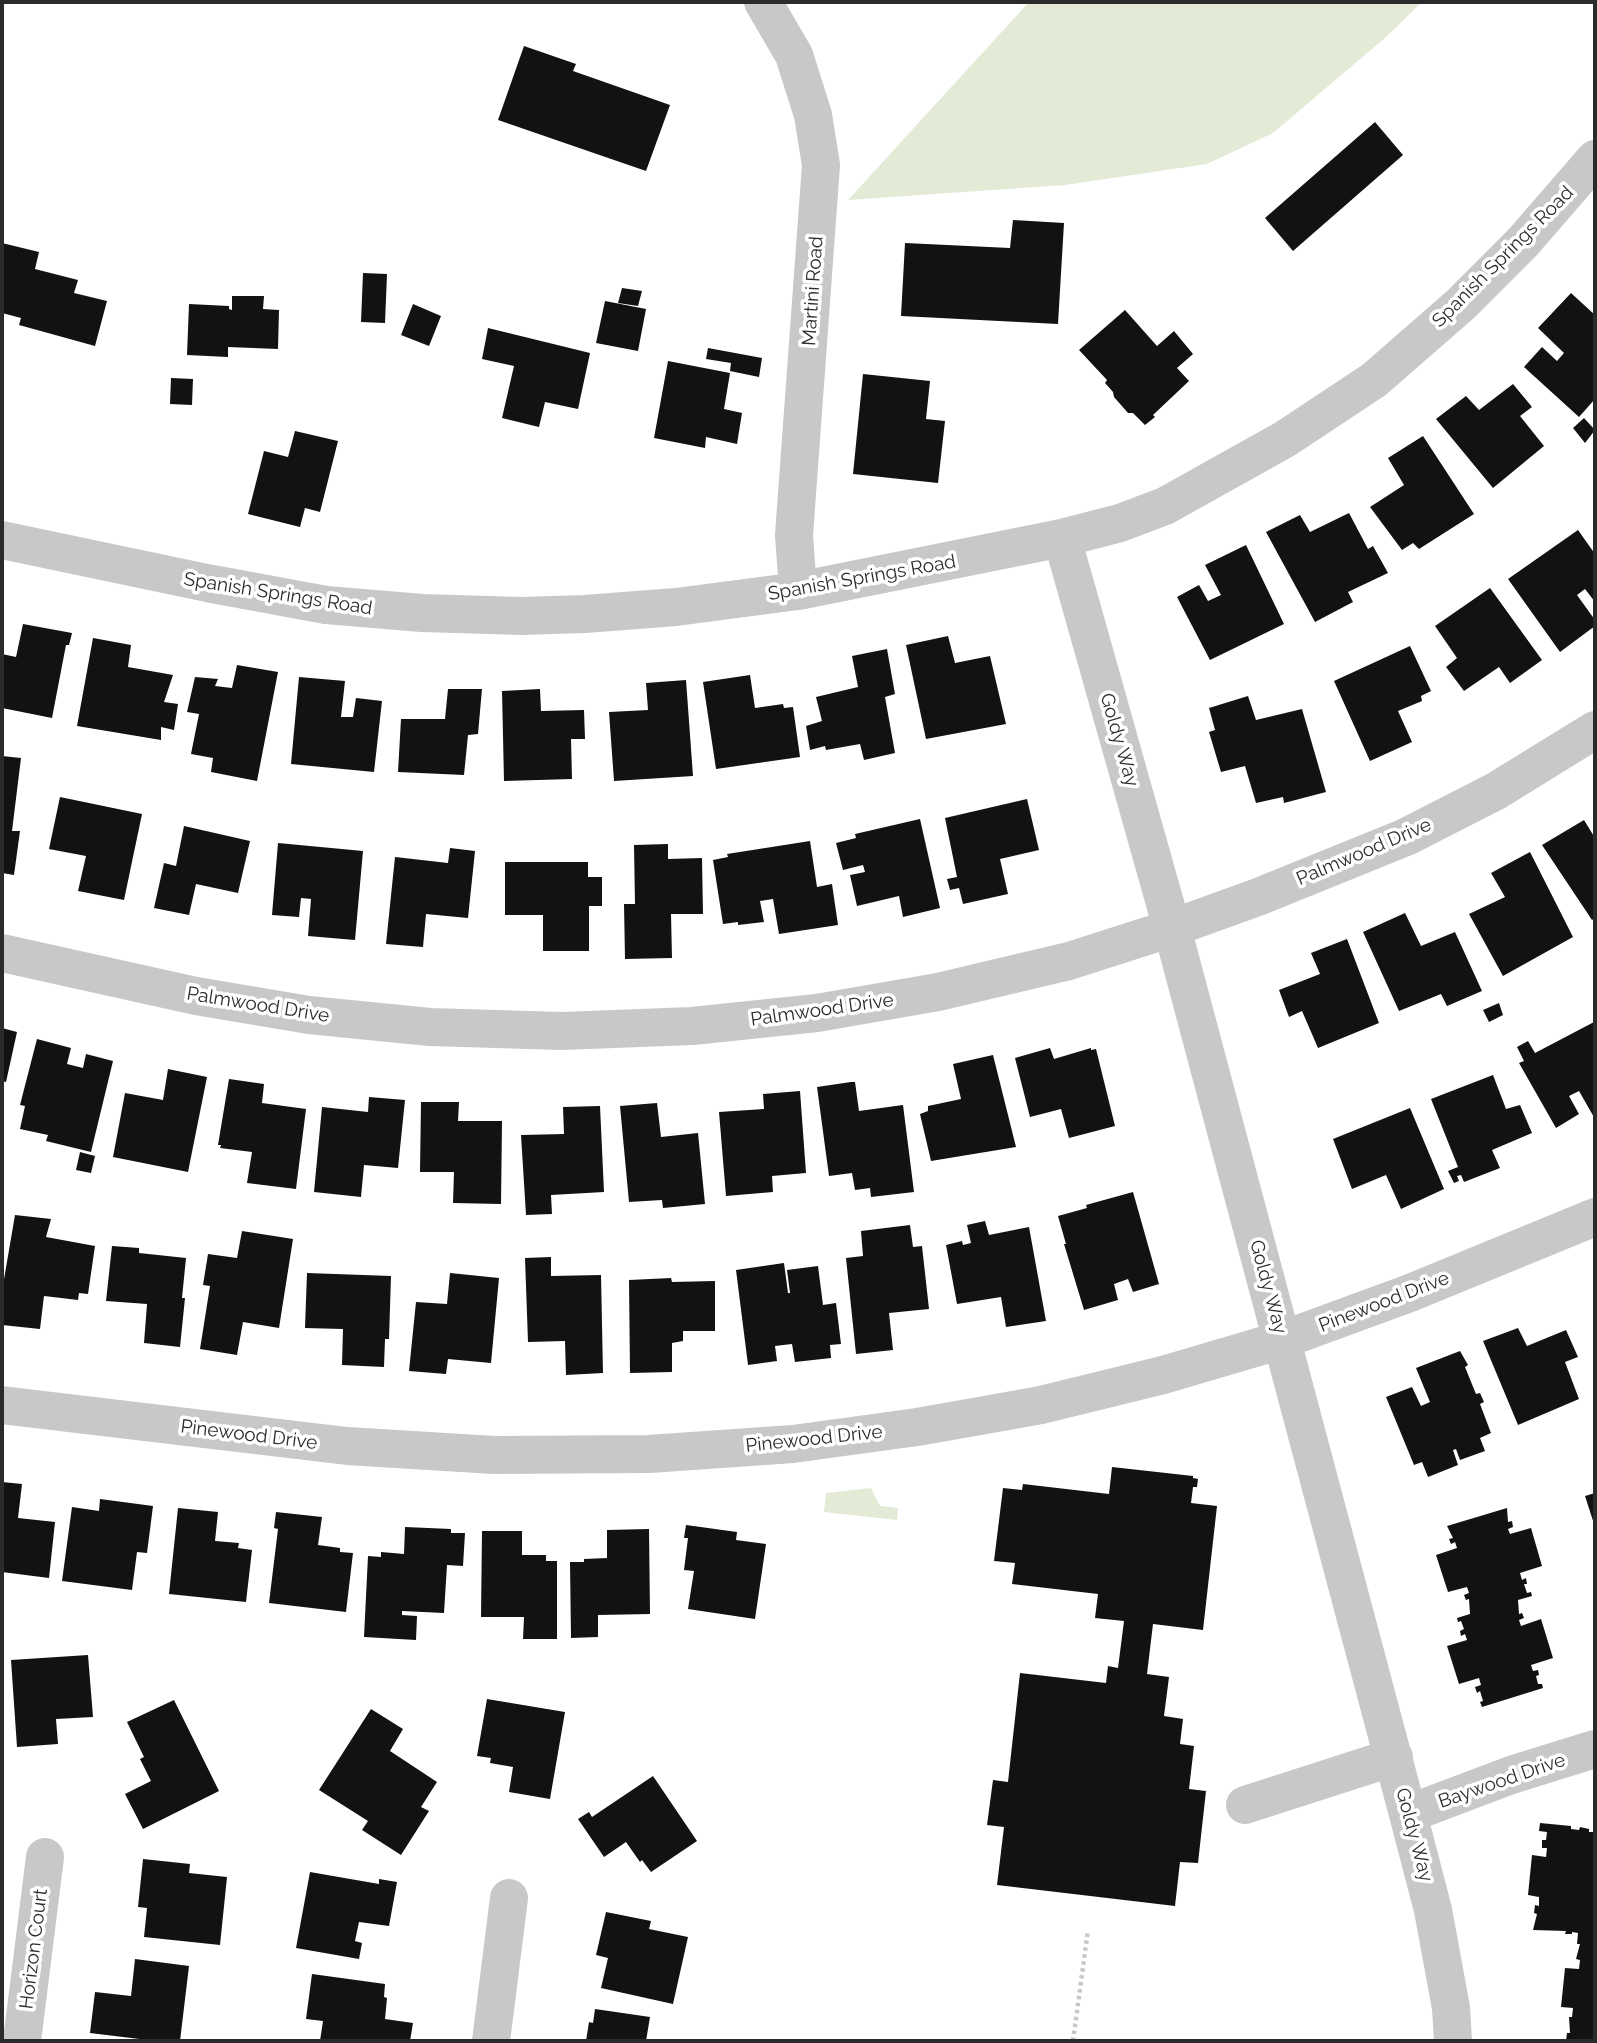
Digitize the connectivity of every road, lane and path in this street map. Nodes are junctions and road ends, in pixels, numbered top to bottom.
1 (763, 2) edge
2 (1595, 159) edge
3 (1062, 538) junction
4 (2, 540) edge
5 (797, 591) junction
6 (1595, 730) edge
7 (1172, 928) junction
8 (2, 953) edge
9 (1595, 1217) edge
10 (1282, 1340) junction
11 (2, 1405) edge
12 (1595, 1749) edge
13 (1394, 1758) junction
14 (1245, 1805) dead end
15 (1408, 1814) junction
16 (45, 1857) dead end
17 (509, 1898) dead end
18 (1088, 1930) dead end
19 (22, 2041) edge
20 (491, 2041) edge
21 (1073, 2041) edge
22 (1453, 2041) edge

1 - 5 street, Martini Road
2 - 3 street, Spanish Springs Road
3 - 5 street, Spanish Springs Road
3 - 7 street, Goldy Way
4 - 5 street, Spanish Springs Road
6 - 7 street, Palmwood Drive
7 - 8 street, Palmwood Drive
7 - 10 street, Goldy Way
9 - 10 street, Pinewood Drive
10 - 11 street, Pinewood Drive
10 - 13 street, Goldy Way
12 - 15 street, Baywood Drive
13 - 14 street
13 - 15 street, Goldy Way
15 - 22 street, Goldy Way
16 - 19 street, Horizon Court
17 - 20 street
18 - 21 path

